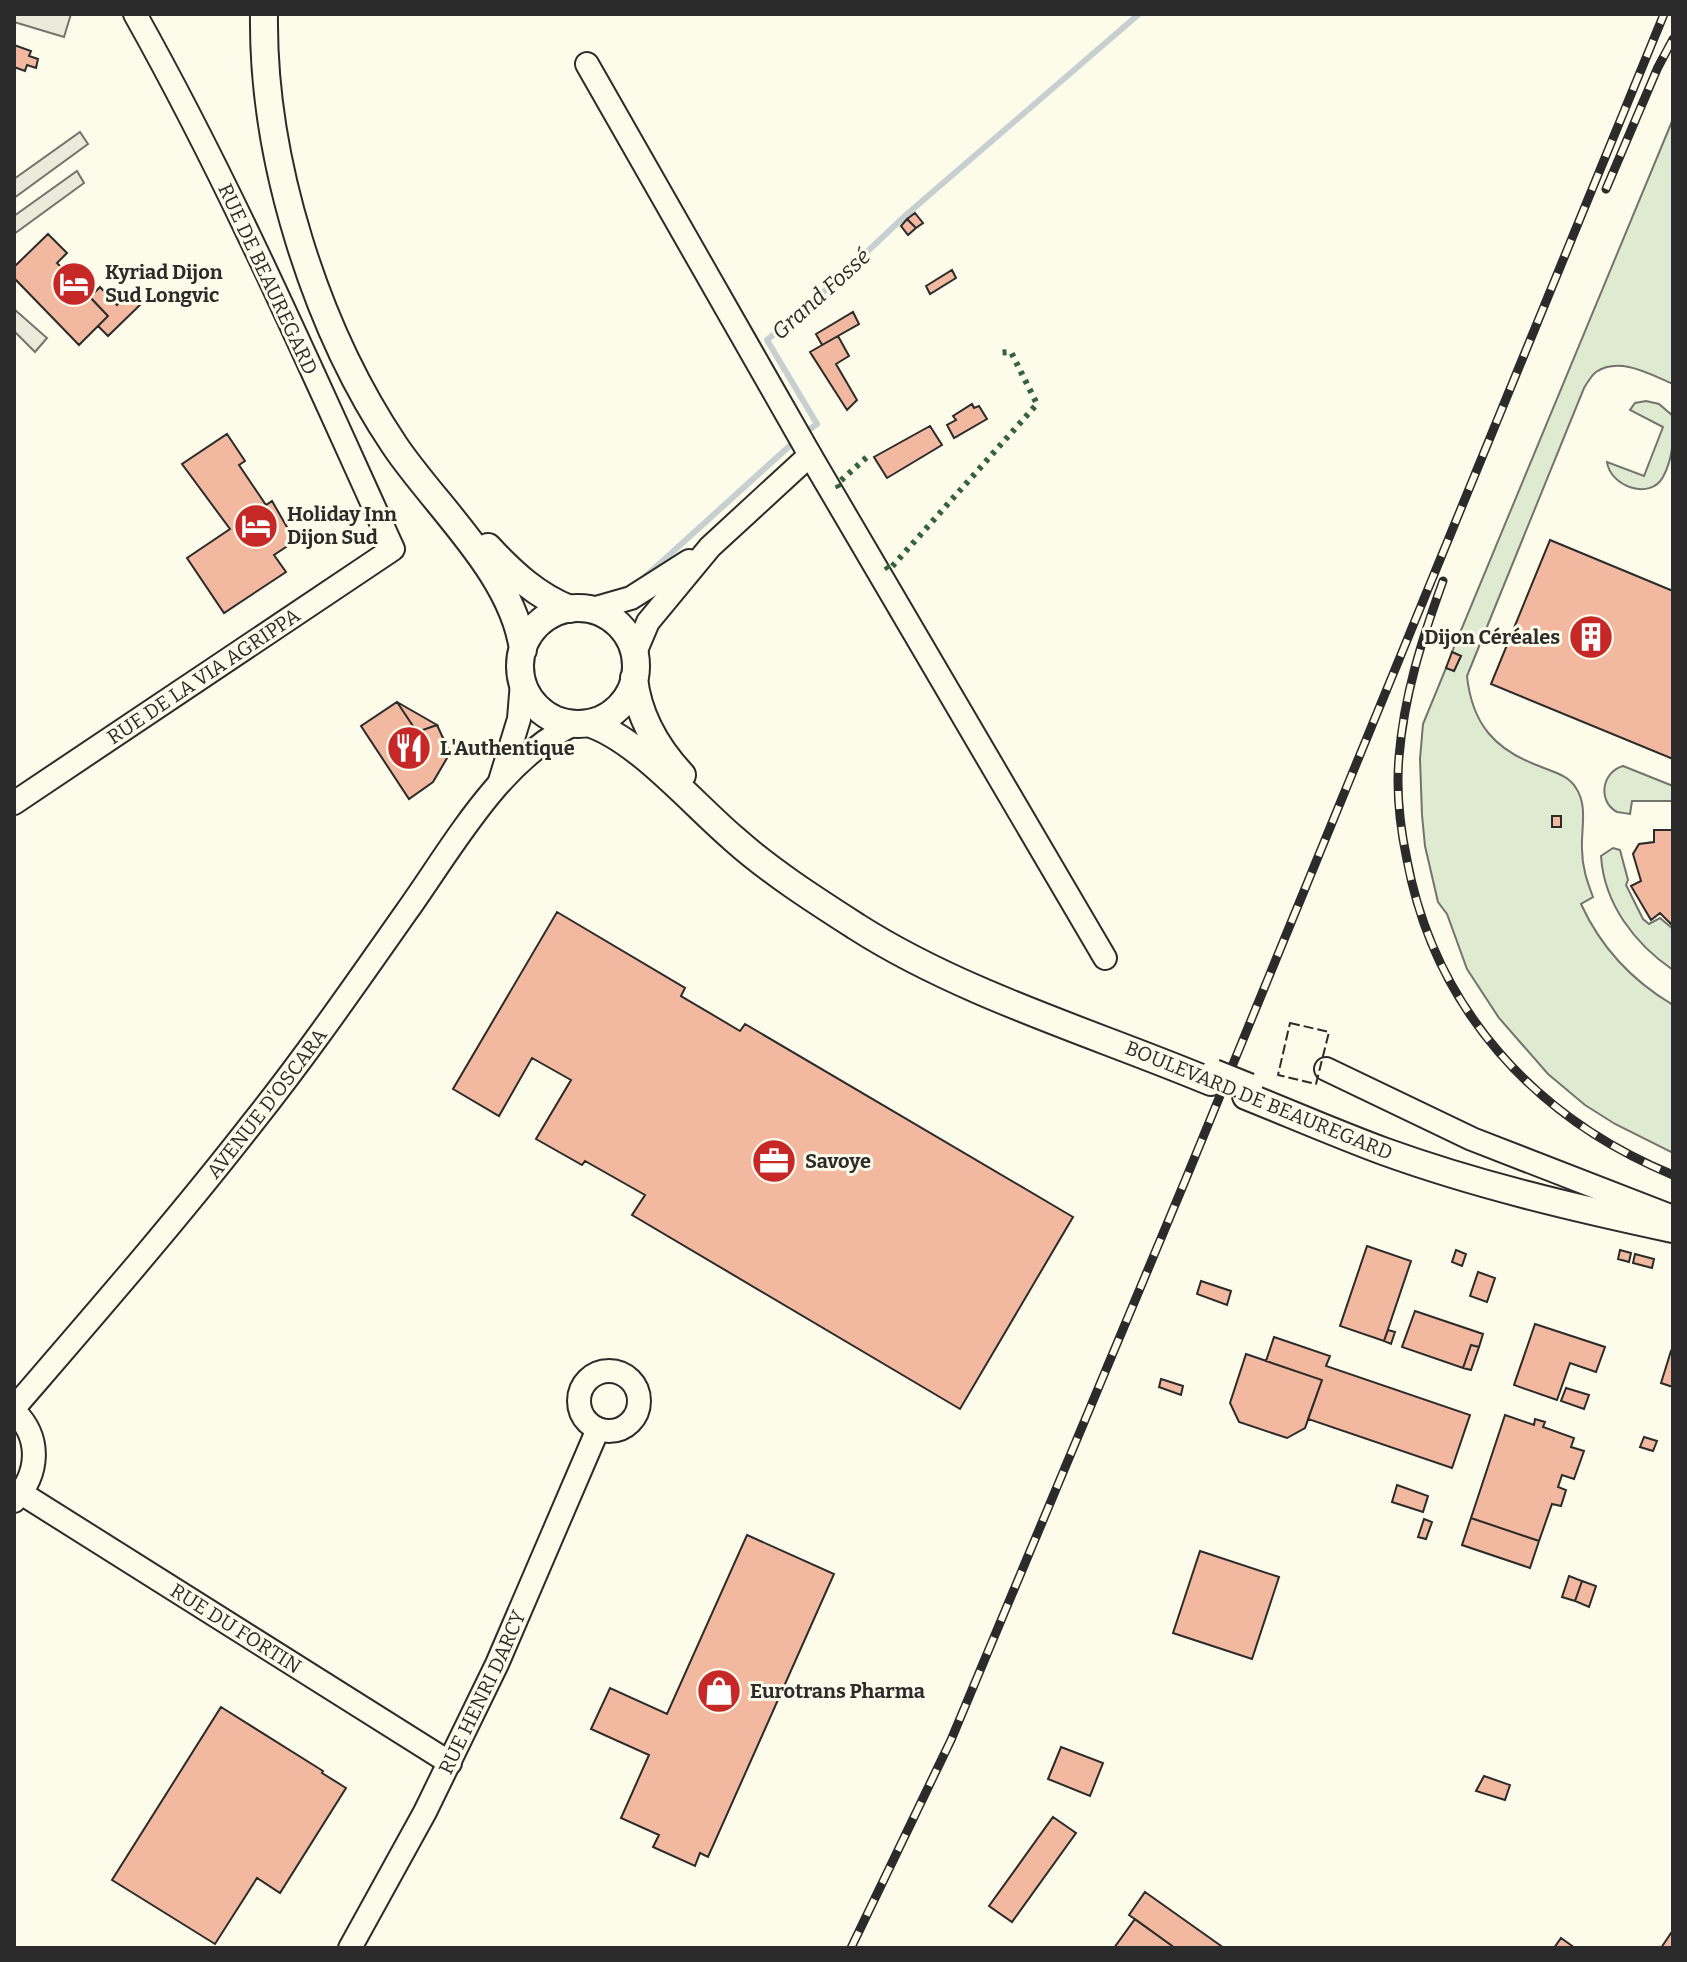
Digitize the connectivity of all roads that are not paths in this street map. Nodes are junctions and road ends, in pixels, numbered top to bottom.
1 (135, 14) edge
2 (264, 14) edge
3 (275, 14) edge
4 (587, 64) dead end
5 (810, 455) junction
6 (710, 547) junction
7 (393, 549) joint
8 (580, 610) junction
9 (523, 650) junction
10 (634, 667) junction
11 (522, 682) junction
12 (581, 724) junction
13 (500, 782) junction
14 (14, 803) edge
15 (860, 922) junction
16 (1105, 958) dead end
17 (1326, 1069) dead end
18 (1247, 1092) junction
19 (1673, 1218) edge
20 (1673, 1229) edge
21 (14, 1410) edge
22 (598, 1429) dead end
23 (17, 1497) edge
24 (450, 1763) junction
25 (350, 1948) edge

1 - 7 street, RUE DE BEAUREGARD
2 - 9 main road
3 - 8 main road
4 - 5 street
5 - 6 street
5 - 16 street
6 - 8 street
6 - 10 street
7 - 14 street, RUE DE LA VIA AGRIPPA
8 - 9 main road
8 - 10 main road
9 - 11 main road
10 - 12 main road
10 - 15 main road
11 - 12 main road
11 - 13 street, AVENUE D'OSCARA
12 - 13 street, AVENUE D'OSCARA
12 - 15 main road
13 - 21 street, AVENUE D'OSCARA
15 - 18 main road, BOULEVARD DE BEAUREGARD, bridge
17 - 19 street
18 - 19 main road, BOULEVARD DE BEAUREGARD
18 - 20 main road, BOULEVARD DE BEAUREGARD
21 - 23 street
22 - 24 street, RUE HENRI DARCY
23 - 24 street, RUE DU FORTIN
24 - 25 street, RUE HENRI DARCY

